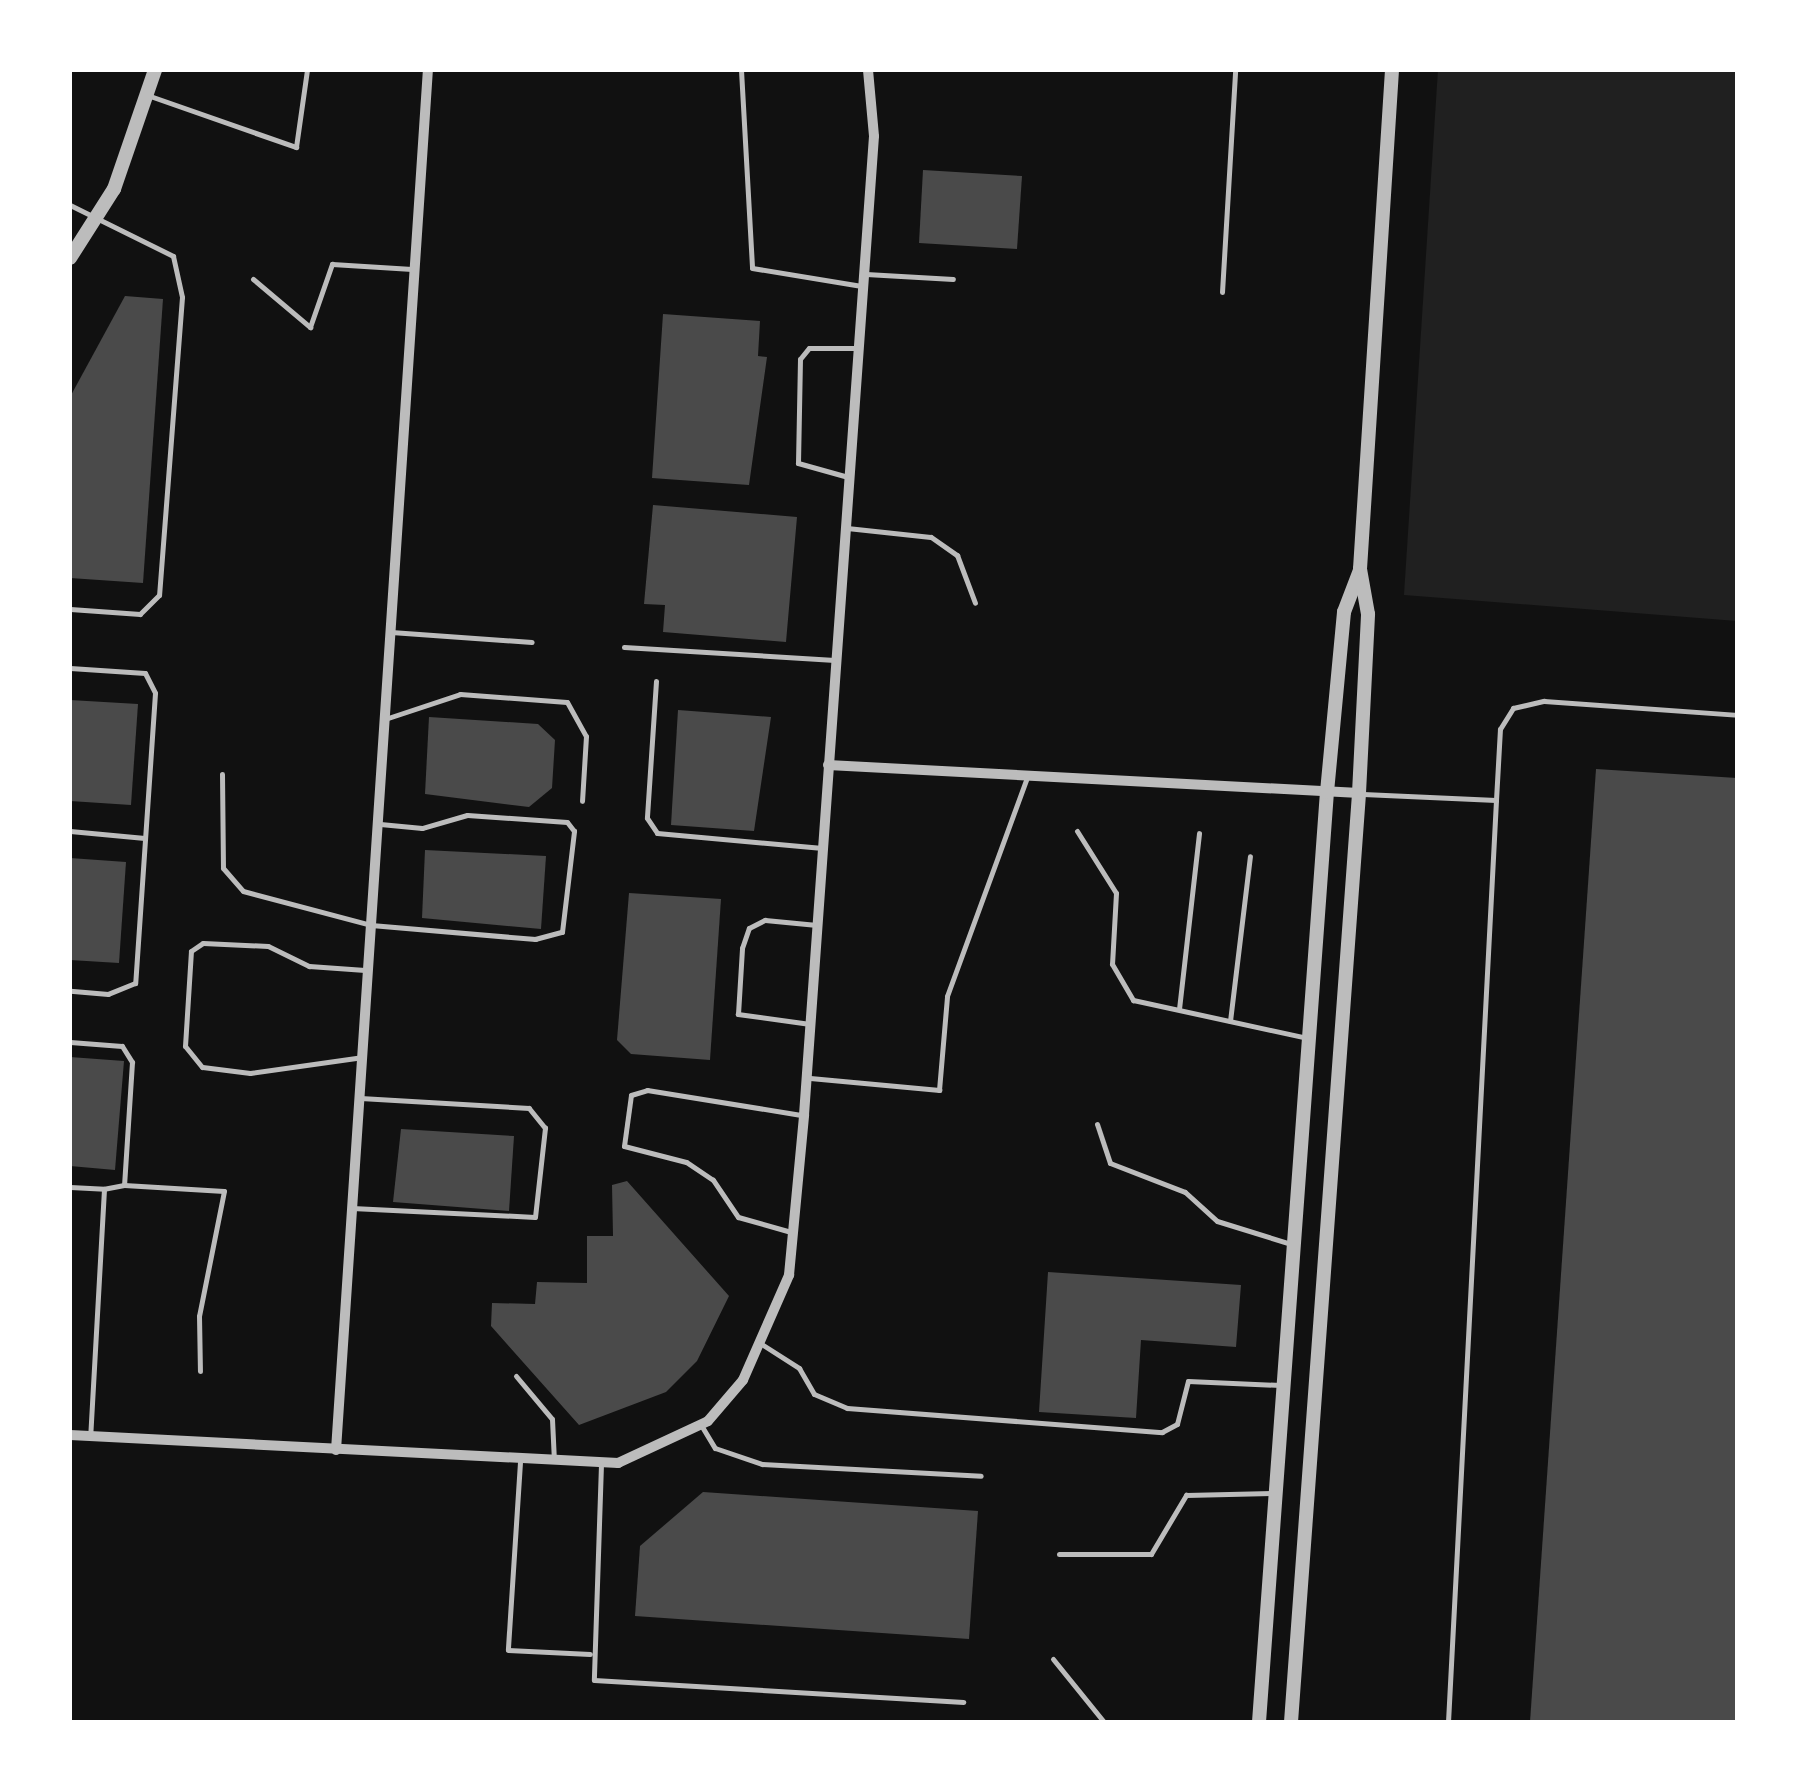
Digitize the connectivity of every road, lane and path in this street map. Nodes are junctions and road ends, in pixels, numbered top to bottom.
1 (155, 70) edge
2 (307, 70) edge
3 (428, 70) edge
4 (741, 70) edge
5 (868, 70) edge
6 (1236, 70) edge
7 (1392, 70) edge
8 (148, 95) junction
9 (70, 204) edge
10 (95, 219) junction
11 (70, 258) edge
12 (415, 270) junction
13 (253, 279) dead end
14 (953, 279) dead end
15 (863, 280) junction
16 (1222, 292) dead end
17 (857, 348) junction
18 (848, 477) junction
19 (844, 528) junction
20 (1360, 569) junction
21 (975, 603) dead end
22 (70, 609) edge
23 (391, 632) junction
24 (532, 642) dead end
25 (624, 647) dead end
26 (834, 660) junction
27 (70, 668) edge
28 (656, 681) dead end
29 (1737, 715) edge
30 (385, 719) junction
31 (828, 765) junction
32 (222, 774) dead end
33 (1027, 776) junction
34 (1328, 792) junction
35 (1359, 794) junction
36 (582, 800) dead end
37 (1496, 800) junction
38 (378, 824) junction
39 (70, 831) edge
40 (1077, 831) dead end
41 (1199, 834) dead end
42 (145, 838) junction
43 (823, 848) junction
44 (1250, 856) dead end
45 (371, 925) junction
46 (817, 925) junction
47 (368, 970) junction
48 (70, 992) edge
49 (1179, 1009) junction
50 (1230, 1022) junction
51 (810, 1024) junction
52 (1306, 1038) junction
53 (70, 1042) edge
54 (363, 1056) junction
55 (806, 1078) junction
56 (360, 1098) junction
57 (804, 1115) junction
58 (1097, 1124) dead end
59 (124, 1185) junction
60 (70, 1187) edge
61 (104, 1189) junction
62 (352, 1208) junction
63 (792, 1232) junction
64 (1291, 1244) junction
65 (763, 1345) junction
66 (200, 1371) dead end
67 (516, 1376) dead end
68 (1280, 1385) junction
69 (701, 1425) junction
70 (70, 1435) edge
71 (90, 1436) junction
72 (336, 1450) junction
73 (520, 1462) junction
74 (554, 1464) junction
75 (601, 1464) junction
76 (981, 1476) dead end
77 (1273, 1493) junction
78 (1059, 1554) dead end
79 (590, 1654) junction
80 (1054, 1659) dead end
81 (963, 1702) dead end
82 (1104, 1722) edge
83 (1259, 1722) edge
84 (1291, 1722) edge
85 (1448, 1722) edge

1 - 8 street
2 - 8 lane
3 - 12 street
4 - 15 lane
5 - 15 street
6 - 16 lane
7 - 20 street
8 - 10 street
9 - 10 lane
10 - 11 street
10 - 22 lane
12 - 13 lane
12 - 23 street
14 - 15 lane
15 - 17 street
17 - 18 street
17 - 18 lane
18 - 19 street
19 - 21 lane
19 - 26 street
20 - 34 street
20 - 35 street
23 - 24 lane
23 - 30 street
25 - 26 lane
26 - 31 street
27 - 42 lane
28 - 43 lane
29 - 37 lane
30 - 36 lane
30 - 38 street
31 - 33 street
31 - 43 street
32 - 45 lane
33 - 34 street
33 - 55 lane
34 - 35 street
34 - 52 street
35 - 37 lane
35 - 84 street
37 - 85 lane
38 - 45 street
38 - 45 lane
39 - 42 lane
40 - 49 lane
41 - 49 lane
42 - 48 lane
43 - 46 street
44 - 50 lane
45 - 47 street
46 - 51 street
46 - 51 lane
47 - 54 street
47 - 54 lane
49 - 50 lane
50 - 52 lane
51 - 55 street
52 - 64 street
53 - 59 lane
54 - 56 street
55 - 57 street
56 - 62 street
56 - 62 lane
57 - 63 street
57 - 63 lane
58 - 64 lane
59 - 61 lane
59 - 66 lane
60 - 61 lane
61 - 71 lane
62 - 72 street
63 - 65 street
64 - 68 street
65 - 68 lane
65 - 69 street
67 - 74 lane
68 - 77 street
69 - 75 street
69 - 76 lane
70 - 71 street
71 - 72 street
72 - 73 street
73 - 74 street
73 - 79 lane
74 - 75 street
75 - 79 lane
77 - 78 lane
77 - 83 street
79 - 81 lane
80 - 82 lane

